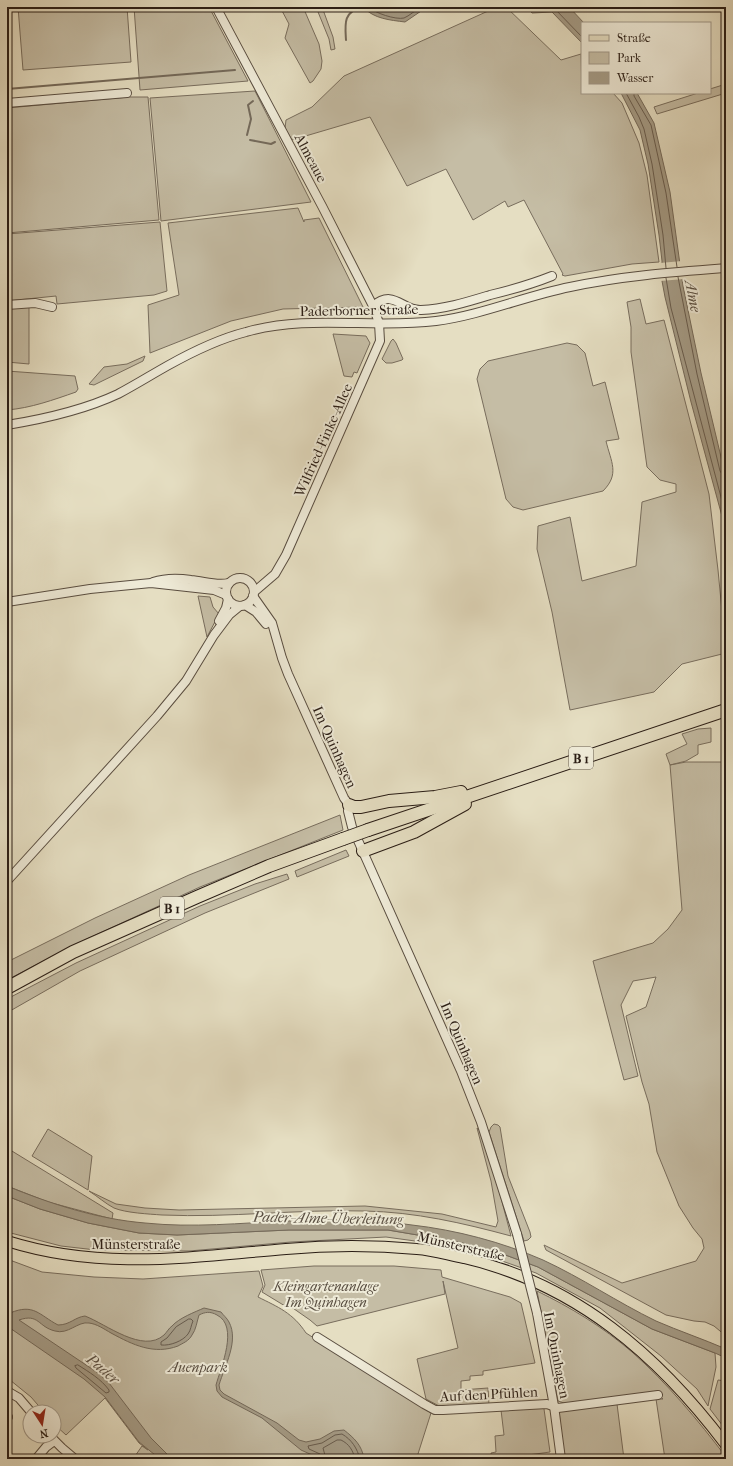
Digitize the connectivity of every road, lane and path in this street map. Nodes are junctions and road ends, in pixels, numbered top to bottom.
1 (216, 7) edge
2 (127, 93) dead end
3 (7, 103) edge
4 (726, 268) edge
5 (552, 276) dead end
6 (7, 305) edge
7 (373, 306) junction
8 (52, 307) dead end
9 (379, 323) junction
10 (7, 425) edge
11 (279, 566) junction
12 (249, 582) junction
13 (151, 583) junction
14 (229, 583) junction
15 (253, 594) junction
16 (227, 597) junction
17 (7, 602) edge
18 (242, 605) junction
19 (214, 635) junction
20 (282, 658) junction
21 (726, 710) edge
22 (503, 784) junction
23 (349, 805) junction
24 (363, 851) junction
25 (7, 881) edge
26 (7, 988) edge
27 (7, 1241) edge
28 (317, 1337) dead end
29 (7, 1391) edge
30 (658, 1395) dead end
31 (24, 1404) edge
32 (554, 1406) junction
33 (48, 1444) edge
34 (59, 1444) edge
35 (726, 1445) edge
36 (36, 1459) edge
37 (75, 1459) edge
38 (561, 1459) edge

1 - 7 street, Almeaue
2 - 3 street
4 - 9 street, Paderborner Straße
5 - 7 street, Paderborner Straße
6 - 8 street
7 - 9 street, Almeaue
9 - 10 street, Paderborner Straße
9 - 11 street, Wilfried-Finke-Allee
11 - 12 street, Wilfried-Finke-Allee
11 - 15 street, Wilfried-Finke-Allee
12 - 14 street
12 - 15 street
13 - 14 street
13 - 16 street
13 - 17 street
14 - 16 street
15 - 18 street
15 - 20 street, Im Quinhagen
16 - 18 street
16 - 19 street
18 - 19 street
18 - 20 street, Im Quinhagen
19 - 25 street
20 - 23 street, Im Quinhagen
21 - 22 highway, B 1
22 - 23 highway
22 - 24 highway, B 1
22 - 26 highway, B 1, bridge
23 - 24 street, Im Quinhagen
24 - 32 street, Im Quinhagen, bridge
27 - 35 main road, Münsterstraße
28 - 32 street, Auf den Pfühlen
29 - 31 street
30 - 32 street, Auf den Pfühlen
32 - 38 street, Im Quinhagen
33 - 36 street
34 - 37 street

